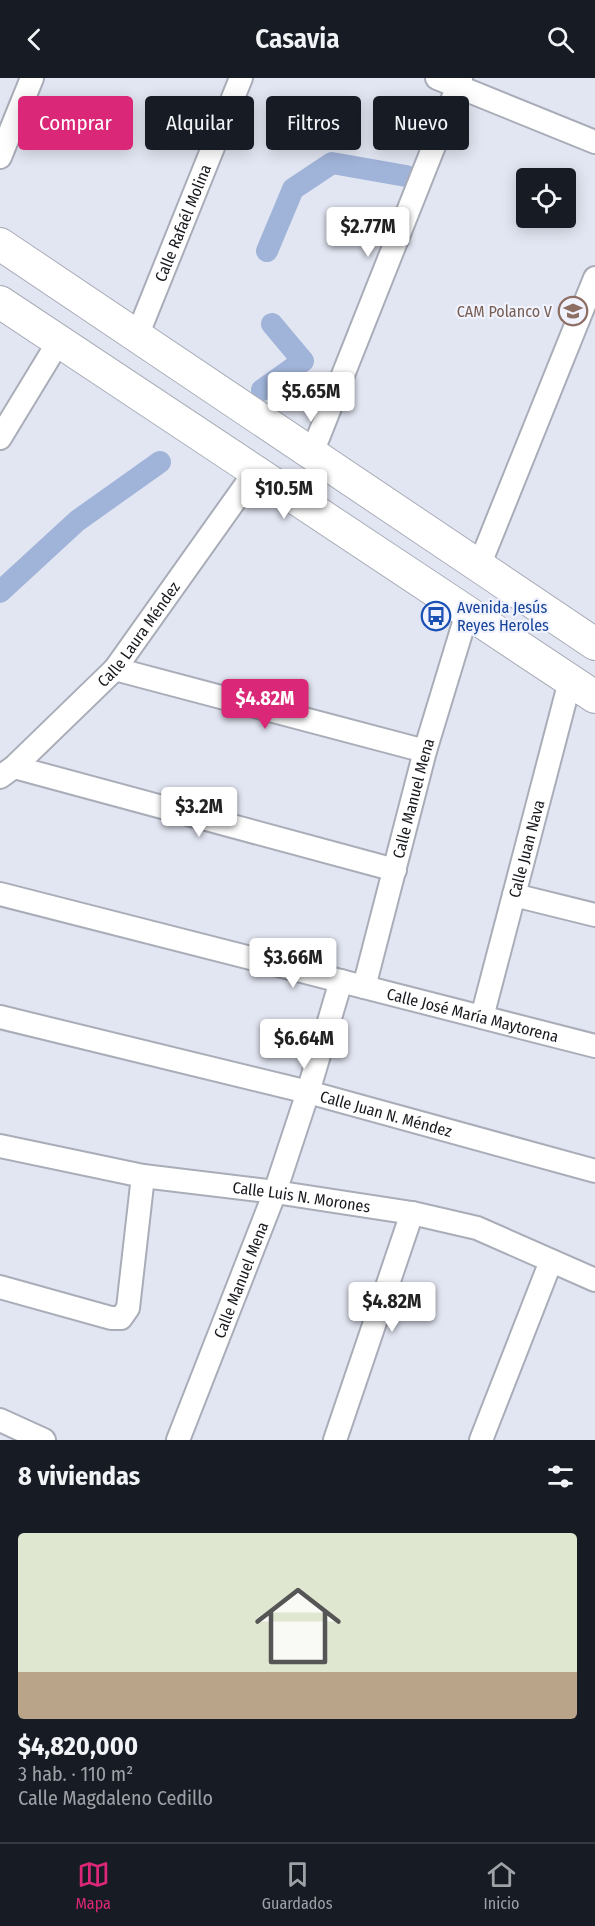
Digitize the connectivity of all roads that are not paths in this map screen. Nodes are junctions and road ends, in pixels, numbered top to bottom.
1 (32, 78) edge
2 (242, 78) edge
3 (436, 78) edge
4 (459, 82) edge
5 (595, 142) edge
6 (0, 157) edge
7 (0, 244) edge
8 (595, 278) edge
9 (0, 302) edge
10 (137, 336) junction
11 (59, 341) junction
12 (0, 438) edge
13 (312, 453) junction
14 (255, 472) junction
15 (479, 566) junction
16 (467, 613) junction
17 (595, 644) edge
18 (115, 669) junction
19 (583, 689) edge
20 (425, 751) junction
21 (7, 772) edge
22 (395, 870) junction
23 (0, 894) edge
24 (514, 895) junction
25 (595, 915) edge
26 (341, 981) junction
27 (364, 987) junction
28 (0, 1017) edge
29 (482, 1017) junction
30 (595, 1046) edge
31 (308, 1092) junction
32 (0, 1146) edge
33 (595, 1171) edge
34 (143, 1176) junction
35 (275, 1192) junction
36 (412, 1214) junction
37 (551, 1261) junction
38 (595, 1280) edge
39 (0, 1287) edge
40 (6, 1428) edge
41 (44, 1440) edge
42 (178, 1440) edge
43 (335, 1440) edge
44 (481, 1440) edge

1 - 6 street
2 - 10 street, Calle Rafaél Molina
3 - 4 street
4 - 5 street
4 - 13 street
7 - 10 street
8 - 15 street
9 - 11 street
10 - 13 street
11 - 12 street
11 - 14 street
13 - 15 street
14 - 16 street
14 - 18 street, Calle Laura Méndez
15 - 17 street
16 - 19 street
16 - 20 street, Calle Manuel Mena
18 - 20 street
18 - 21 street, Calle Laura Méndez
19 - 24 street, Calle Juan Nava
20 - 22 street, Calle Manuel Mena
21 - 22 street
22 - 27 street, Calle Manuel Mena
23 - 26 street, Calle José María Maytorena
24 - 25 street
24 - 29 street, Calle Juan Nava
26 - 27 street, Calle José María Maytorena
26 - 31 street, Calle Manuel Mena
27 - 29 street, Calle José María Maytorena
28 - 31 street, Calle Juan N. Méndez
29 - 30 street, Calle José María Maytorena
31 - 33 street, Calle Juan N. Méndez
31 - 35 street, Calle Manuel Mena
32 - 34 street, Calle Luis N. Morones
34 - 35 street, Calle Luis N. Morones
34 - 39 street
35 - 36 street, Calle Luis N. Morones
35 - 42 street, Calle Manuel Mena
36 - 37 street, Calle Luis N. Morones
36 - 43 street
37 - 38 street, Calle Luis N. Morones
37 - 44 street
40 - 41 street

